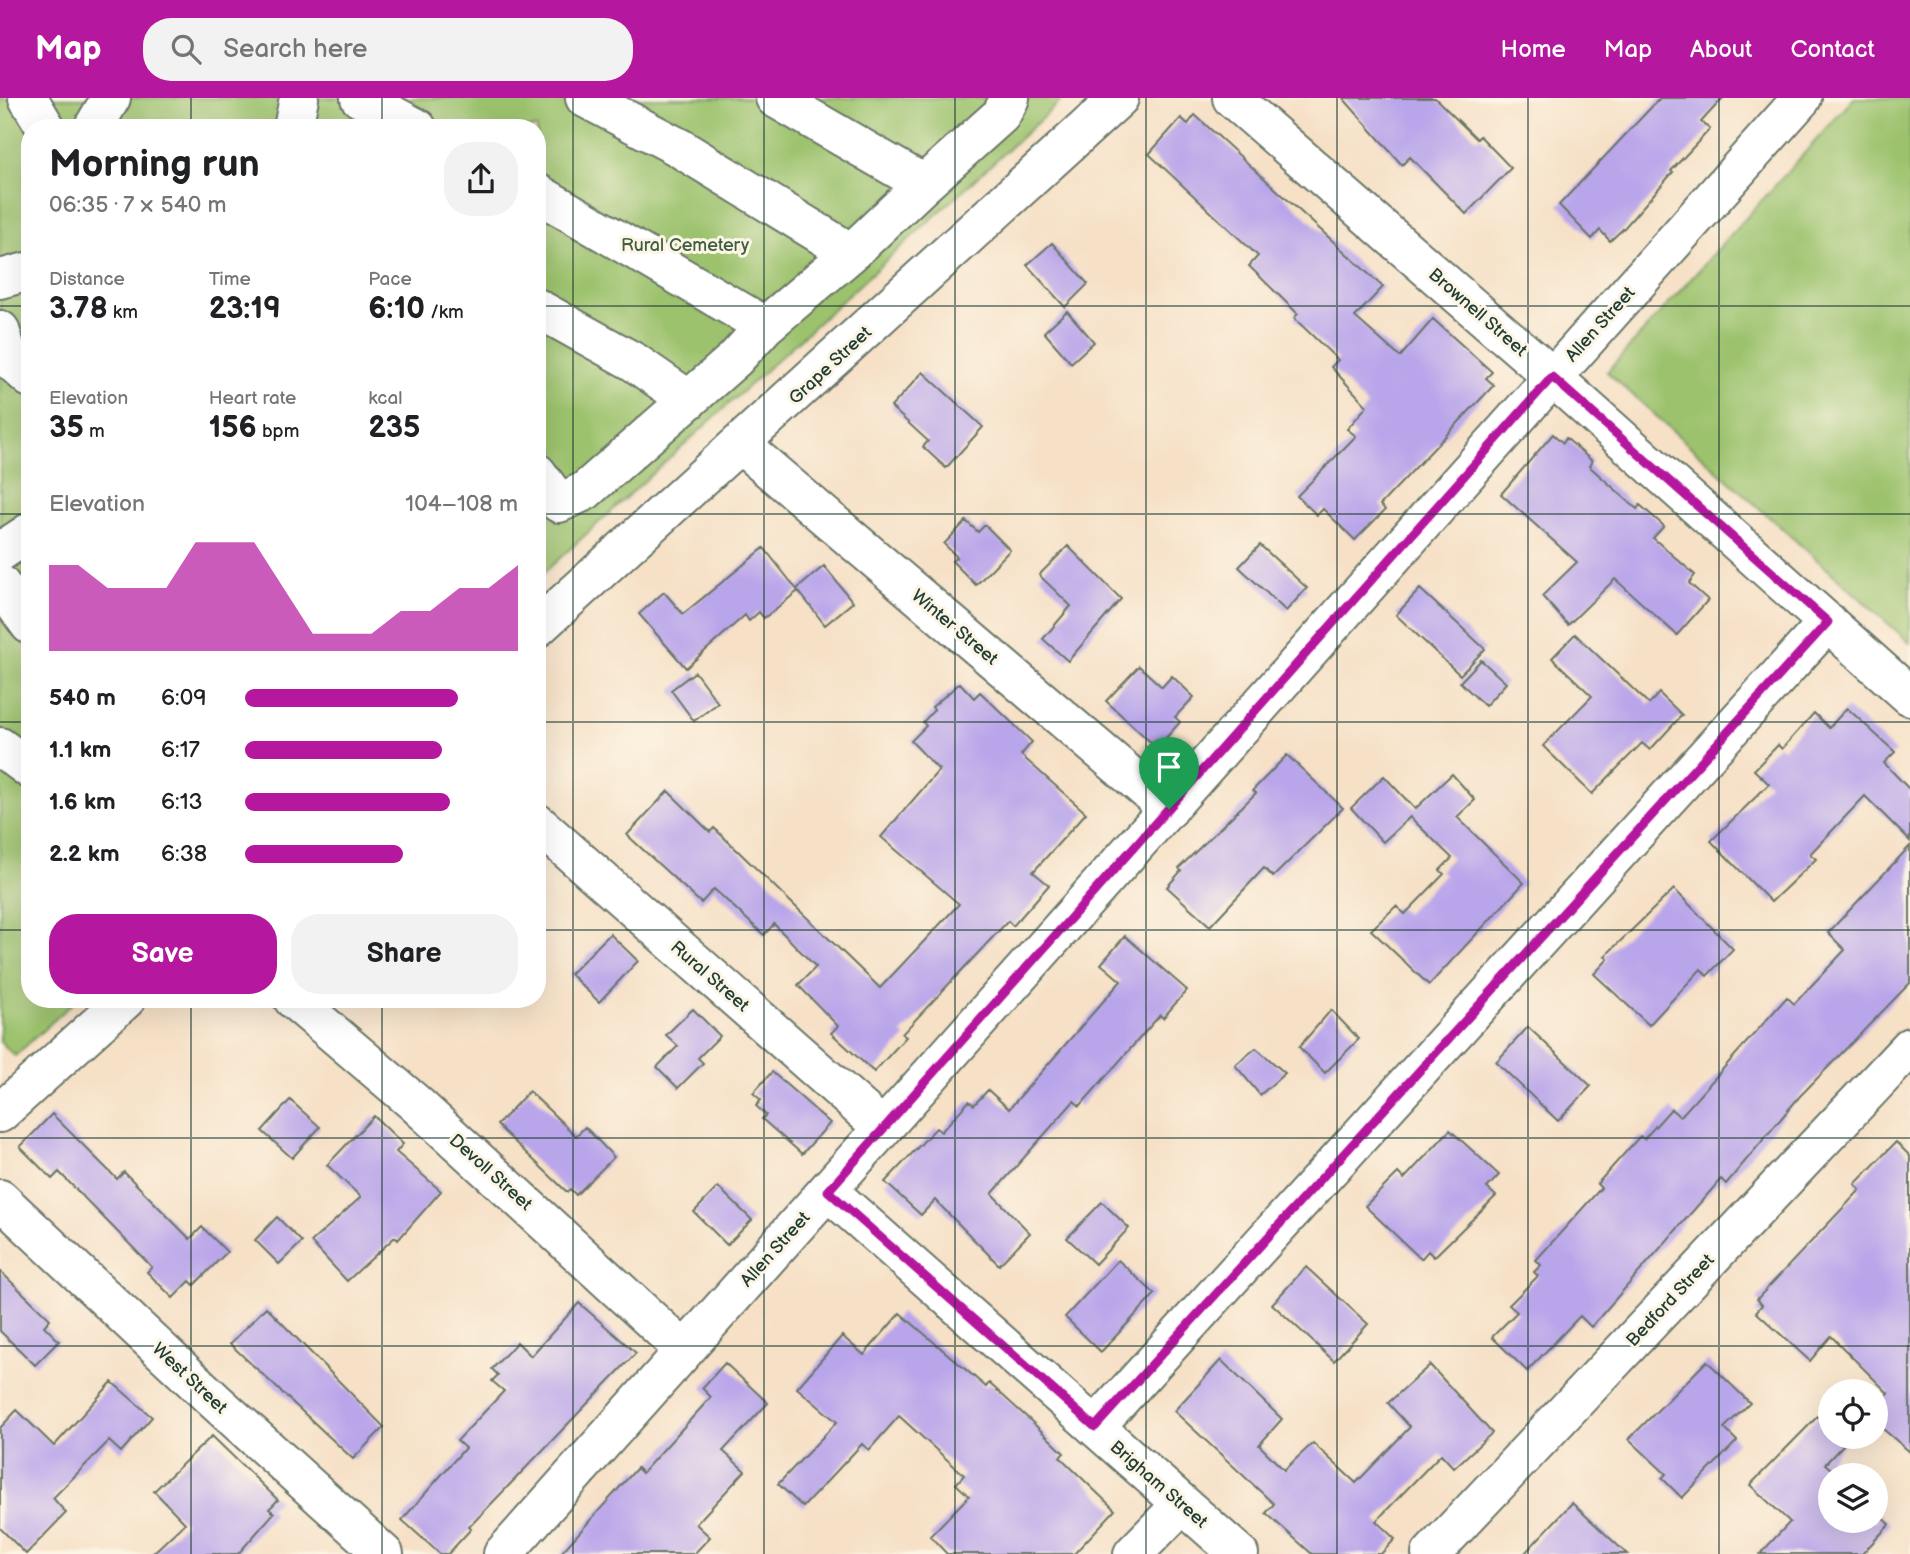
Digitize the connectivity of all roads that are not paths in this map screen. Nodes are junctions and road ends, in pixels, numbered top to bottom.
1 (28, 98) edge
2 (111, 98) edge
3 (299, 98) edge
4 (360, 98) edge
5 (585, 98) edge
6 (775, 98) edge
7 (1010, 98) edge
8 (1119, 98) edge
9 (1232, 98) edge
10 (1802, 98) edge
11 (41, 119) edge
12 (98, 119) edge
13 (295, 119) edge
14 (400, 119) edge
15 (924, 184) junction
16 (546, 198) edge
17 (851, 253) junction
18 (21, 273) edge
19 (0, 279) edge
20 (546, 313) edge
21 (765, 326) junction
22 (1552, 377) junction
23 (689, 400) junction
24 (741, 445) junction
25 (546, 496) edge
26 (21, 538) edge
27 (0, 552) edge
28 (0, 584) edge
29 (21, 613) edge
30 (546, 620) edge
31 (1828, 622) junction
32 (1910, 696) edge
33 (0, 747) edge
34 (21, 762) edge
35 (1169, 809) junction
36 (546, 831) edge
37 (116, 1008) edge
38 (303, 1008) edge
39 (1910, 1047) edge
40 (0, 1113) edge
41 (883, 1128) junction
42 (828, 1191) junction
43 (0, 1199) edge
44 (684, 1350) junction
45 (1095, 1427) junction
46 (1182, 1504) junction
47 (384, 1554) edge
48 (503, 1554) edge
49 (1133, 1554) edge
50 (1239, 1554) edge
51 (1431, 1554) edge

1 - 11 street
2 - 12 street
3 - 13 street
4 - 14 street
5 - 17 street
6 - 15 street
7 - 15 street
8 - 24 street, Grape Street
9 - 22 street, Brownell Street
10 - 22 street, Allen Street
15 - 17 street
16 - 21 street
17 - 21 street
18 - 19 street
20 - 23 street
21 - 23 street
22 - 31 street, Brownell Street
22 - 35 street, Allen Street
23 - 25 street
24 - 30 street, Grape Street
24 - 35 street, Winter Street
26 - 27 street
28 - 29 street
31 - 32 street, Brownell Street
31 - 45 street
33 - 34 street
35 - 41 street, Allen Street
36 - 41 street, Rural Street
37 - 40 street
38 - 44 street, Devoll Street
39 - 51 street, Bedford Street
41 - 42 street, Allen Street
42 - 44 street, Allen Street
42 - 45 street, Brigham Street
43 - 47 street, West Street
44 - 48 street, Allen Street
45 - 46 street, Brigham Street
46 - 49 street
46 - 50 street, Brigham Street

